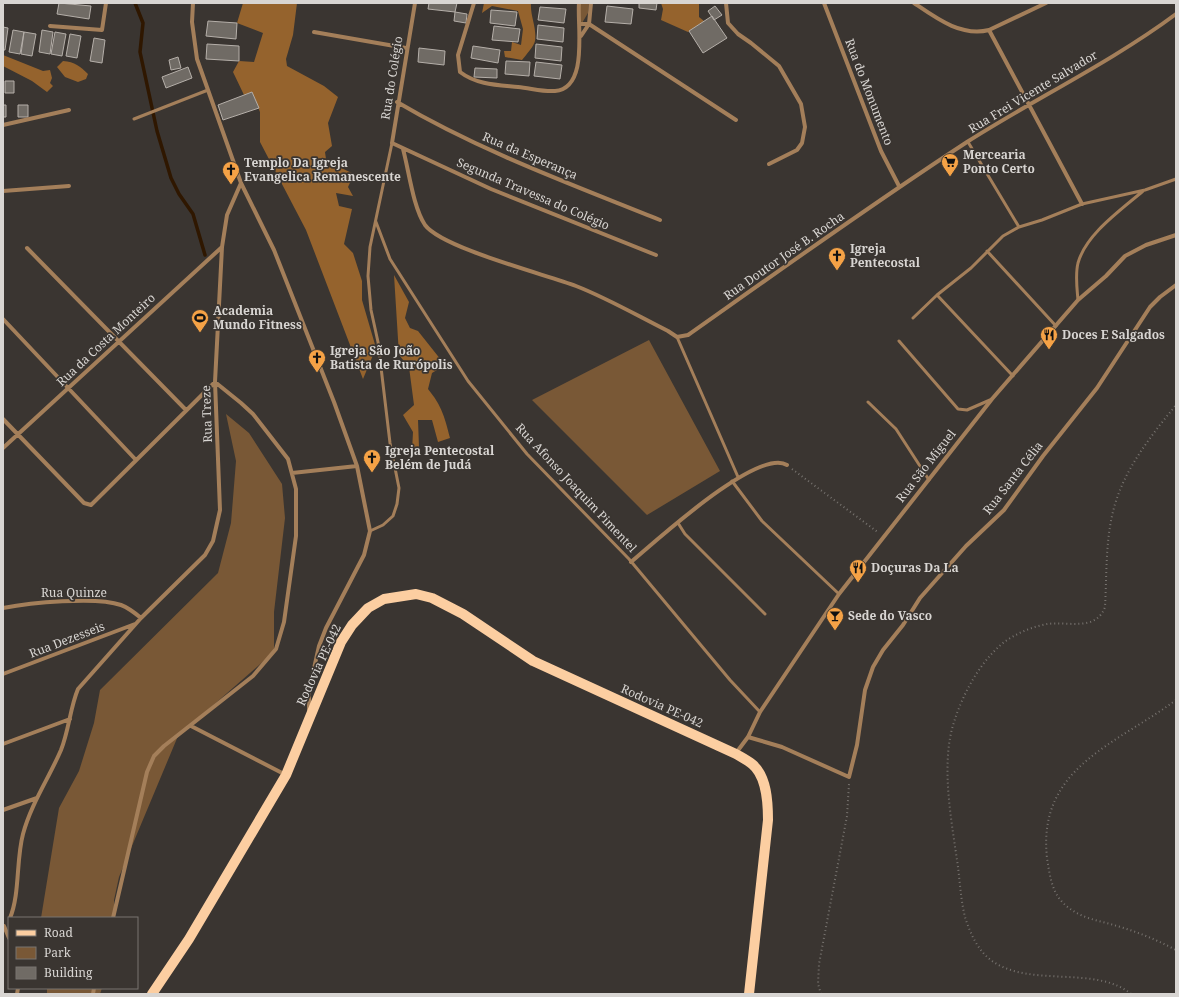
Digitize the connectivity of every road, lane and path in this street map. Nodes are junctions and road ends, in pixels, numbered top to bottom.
1 (106, 3) edge
2 (193, 3) edge
3 (415, 3) edge
4 (474, 3) edge
5 (579, 3) edge
6 (591, 3) edge
7 (726, 3) edge
8 (824, 3) edge
9 (914, 3) edge
10 (1046, 3) edge
11 (1176, 14) edge
12 (579, 24) junction
13 (589, 24) junction
14 (50, 26) dead end
15 (989, 30) junction
16 (314, 32) dead end
17 (581, 36) junction
18 (406, 48) junction
19 (208, 90) junction
20 (397, 102) junction
21 (1028, 105) junction
22 (69, 110) dead end
23 (134, 119) dead end
24 (736, 120) dead end
25 (3, 125) edge
26 (968, 142) junction
27 (392, 143) junction
28 (403, 149) junction
29 (769, 164) dead end
30 (1176, 179) edge
31 (241, 183) junction
32 (69, 186) dead end
33 (899, 186) junction
34 (1144, 190) junction
35 (3, 191) edge
36 (1082, 204) junction
37 (660, 220) dead end
38 (376, 222) junction
39 (1018, 227) junction
40 (1176, 235) edge
41 (222, 247) junction
42 (27, 248) dead end
43 (987, 251) junction
44 (656, 255) dead end
45 (1176, 285) edge
46 (937, 295) junction
47 (1078, 300) junction
48 (913, 318) dead end
49 (3, 319) edge
50 (1056, 326) junction
51 (677, 337) junction
52 (119, 341) junction
53 (899, 341) dead end
54 (1013, 376) junction
55 (215, 382) junction
56 (68, 388) junction
57 (992, 399) junction
58 (868, 402) dead end
59 (1176, 405) edge
60 (186, 410) junction
61 (3, 419) edge
62 (18, 434) junction
63 (3, 448) edge
64 (136, 460) junction
65 (787, 465) joint
66 (357, 466) junction
67 (292, 473) junction
68 (738, 477) junction
69 (929, 480) junction
70 (732, 481) junction
71 (678, 523) junction
72 (370, 531) junction
73 (884, 536) junction
74 (631, 562) junction
75 (839, 594) junction
76 (3, 608) edge
77 (765, 614) dead end
78 (141, 618) junction
79 (137, 624) junction
80 (3, 674) edge
81 (1176, 700) edge
82 (760, 712) junction
83 (309, 718) junction
84 (70, 719) junction
85 (191, 726) junction
86 (748, 737) junction
87 (3, 744) edge
88 (736, 754) junction
89 (286, 775) junction
90 (849, 777) junction
91 (37, 798) junction
92 (3, 810) edge
93 (10, 917) edge
94 (113, 917) edge
95 (1176, 950) edge
96 (153, 993) edge
97 (749, 994) edge
98 (821, 994) edge
99 (1131, 994) edge

1 - 14 street
2 - 19 street
3 - 18 street, Rua do Colégio
4 - 17 street
5 - 12 street
6 - 13 street
7 - 29 street
8 - 33 street, Rua do Monumento
9 - 15 street
10 - 15 street
11 - 21 street, Rua Frei Vicente Salvador
12 - 13 street
12 - 17 street
13 - 17 street
13 - 24 street
15 - 21 street
16 - 18 street
18 - 20 street, Rua do Colégio
19 - 23 lane
19 - 31 street
20 - 27 street, Rua do Colégio
20 - 37 street, Rua da Esperança
21 - 26 street, Rua Frei Vicente Salvador
21 - 36 street
22 - 25 street
26 - 33 street, Rua Frei Vicente Salvador
26 - 39 lane
27 - 28 street
27 - 38 lane
28 - 44 street, Segunda Travessa do Colégio
28 - 51 street
30 - 34 lane
31 - 41 street, Rua Treze
31 - 66 street
32 - 35 street
33 - 51 street, Rua Doutor José B. Rocha
34 - 36 lane
34 - 47 lane
36 - 39 lane
38 - 72 lane
38 - 74 lane, Rua Afonso Joaquim Pimentel
39 - 43 lane
40 - 47 street, Rua São Miguel
41 - 52 street, Rua da Costa Monteiro
41 - 55 street, Rua Treze
42 - 52 street
43 - 46 lane
43 - 50 lane
45 - 90 street, Rua Santa Célia
46 - 48 lane
46 - 54 lane
47 - 50 street, Rua São Miguel
49 - 56 street
50 - 54 street, Rua São Miguel
51 - 68 lane
52 - 56 street, Rua da Costa Monteiro
52 - 60 street
53 - 57 lane
54 - 57 street, Rua São Miguel
55 - 60 street
55 - 67 street
55 - 78 street, Rua Treze
56 - 62 street, Rua da Costa Monteiro
56 - 64 street
57 - 69 street, Rua São Miguel
58 - 69 lane
59 - 99 path
60 - 64 street
61 - 62 street
62 - 63 street, Rua da Costa Monteiro
62 - 64 street
65 - 68 street
65 - 73 path
66 - 67 street
66 - 72 street
67 - 85 street
68 - 70 street
69 - 73 street, Rua São Miguel
70 - 71 street
70 - 75 lane
71 - 74 street
71 - 77 lane
72 - 83 street
73 - 75 street, Rua São Miguel
74 - 82 lane, Rua Afonso Joaquim Pimentel
75 - 82 street, Rua São Miguel
76 - 78 street, Rua Quinze
78 - 79 street, Rua Treze
79 - 80 street, Rua Dezesseis
79 - 84 street, Rua Treze
81 - 95 path
82 - 86 street, Rua São Miguel
83 - 88 main road, Rodovia PE-042
83 - 89 main road, Rodovia PE-042
84 - 87 street
84 - 91 street, Rua Treze
85 - 89 street
85 - 94 street
86 - 88 street, Rua São Miguel
86 - 90 street
88 - 97 main road, Rodovia PE-042
89 - 96 main road, Rodovia PE-042
90 - 98 path
91 - 92 street
91 - 93 street, Rua Treze

